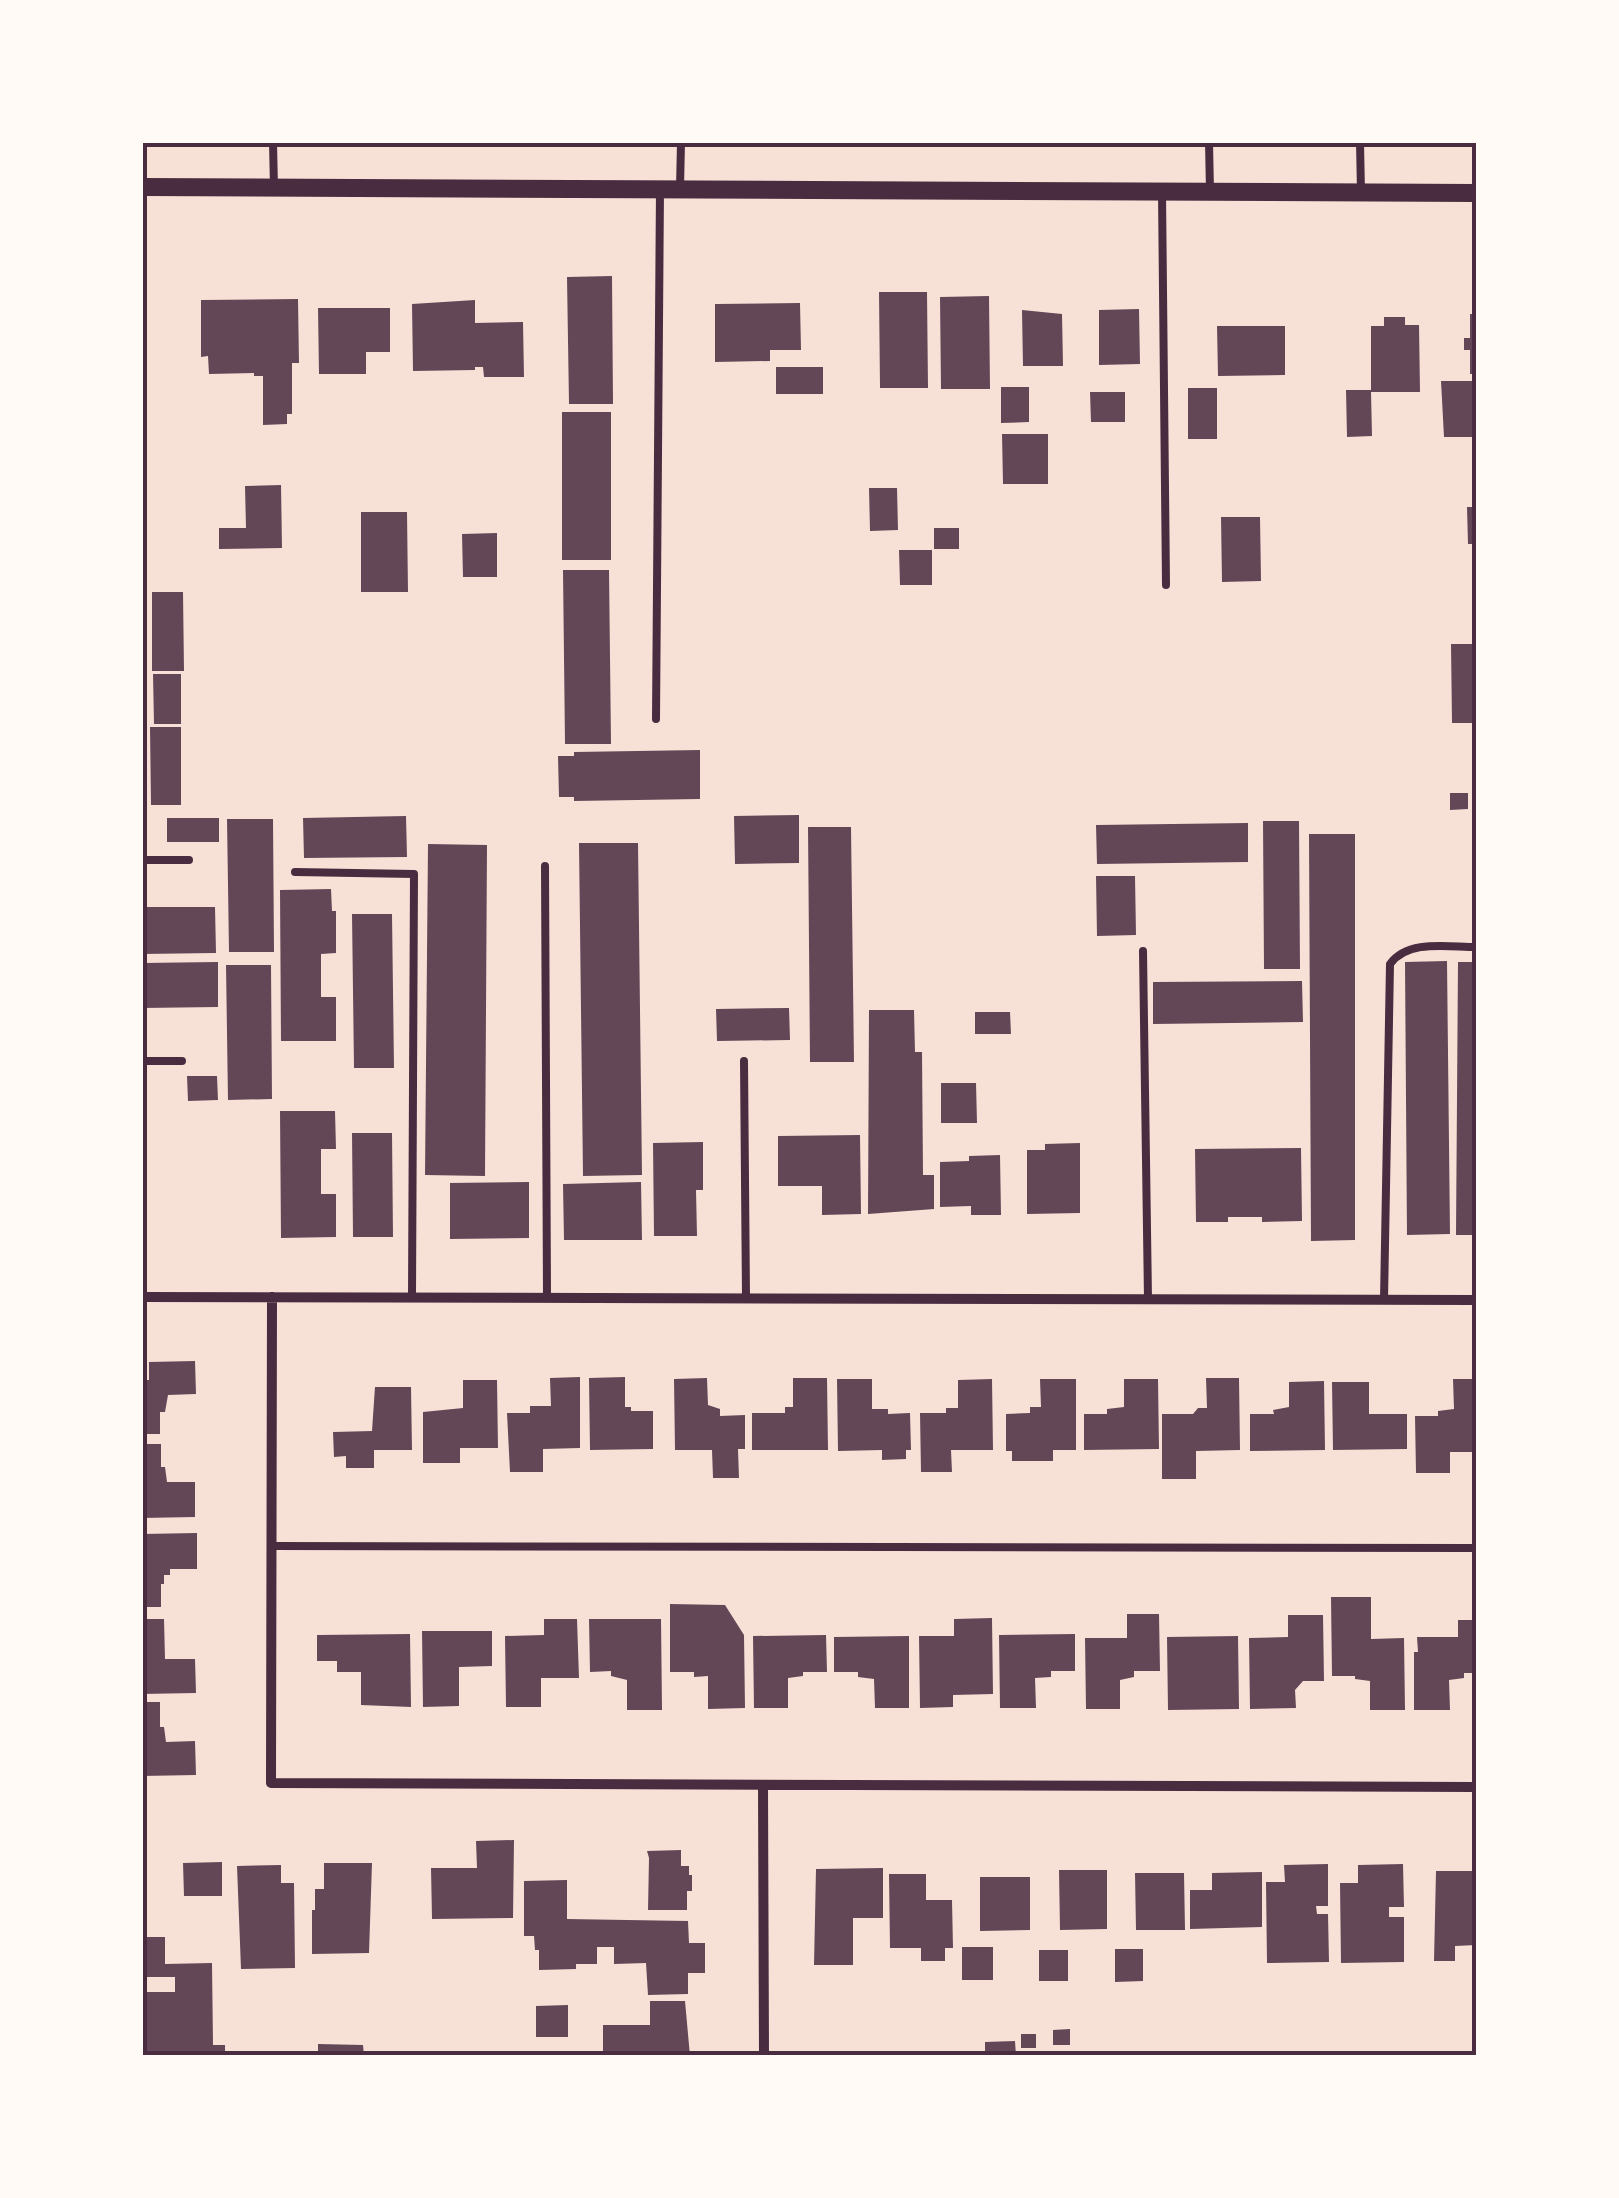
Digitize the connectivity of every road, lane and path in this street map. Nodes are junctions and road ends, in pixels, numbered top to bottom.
1 (273, 142) edge
2 (681, 142) edge
3 (1210, 142) edge
4 (1360, 142) edge
5 (142, 187) edge
6 (274, 188) junction
7 (660, 189) junction
8 (680, 189) junction
9 (1162, 192) junction
10 (1210, 192) junction
11 (1360, 193) junction
12 (1476, 194) edge
13 (1166, 585) dead end
14 (656, 719) dead end
15 (142, 860) edge
16 (189, 860) dead end
17 (545, 866) dead end
18 (296, 872) dead end
19 (1476, 947) edge
20 (1143, 951) dead end
21 (142, 1061) edge
22 (182, 1061) dead end
23 (744, 1061) dead end
24 (272, 1297) junction
25 (412, 1297) junction
26 (142, 1298) edge
27 (548, 1298) junction
28 (746, 1298) junction
29 (1148, 1300) junction
30 (1384, 1300) junction
31 (1476, 1300) edge
32 (272, 1546) junction
33 (1476, 1548) edge
34 (764, 1785) junction
35 (1476, 1787) edge
36 (764, 2056) edge

1 - 6 lane
2 - 8 lane
3 - 10 lane
4 - 11 lane
5 - 6 street
6 - 7 street
7 - 8 street
7 - 14 lane
8 - 9 street
9 - 10 street
9 - 13 lane
10 - 11 street
11 - 12 street
15 - 16 lane
17 - 27 lane
18 - 25 lane
19 - 30 lane
20 - 29 lane
21 - 22 lane
23 - 28 lane
24 - 25 street
24 - 26 street
24 - 32 street
25 - 27 street
27 - 28 street
28 - 29 street
29 - 30 street
30 - 31 street
32 - 33 lane
32 - 34 street
34 - 35 street
34 - 36 street

